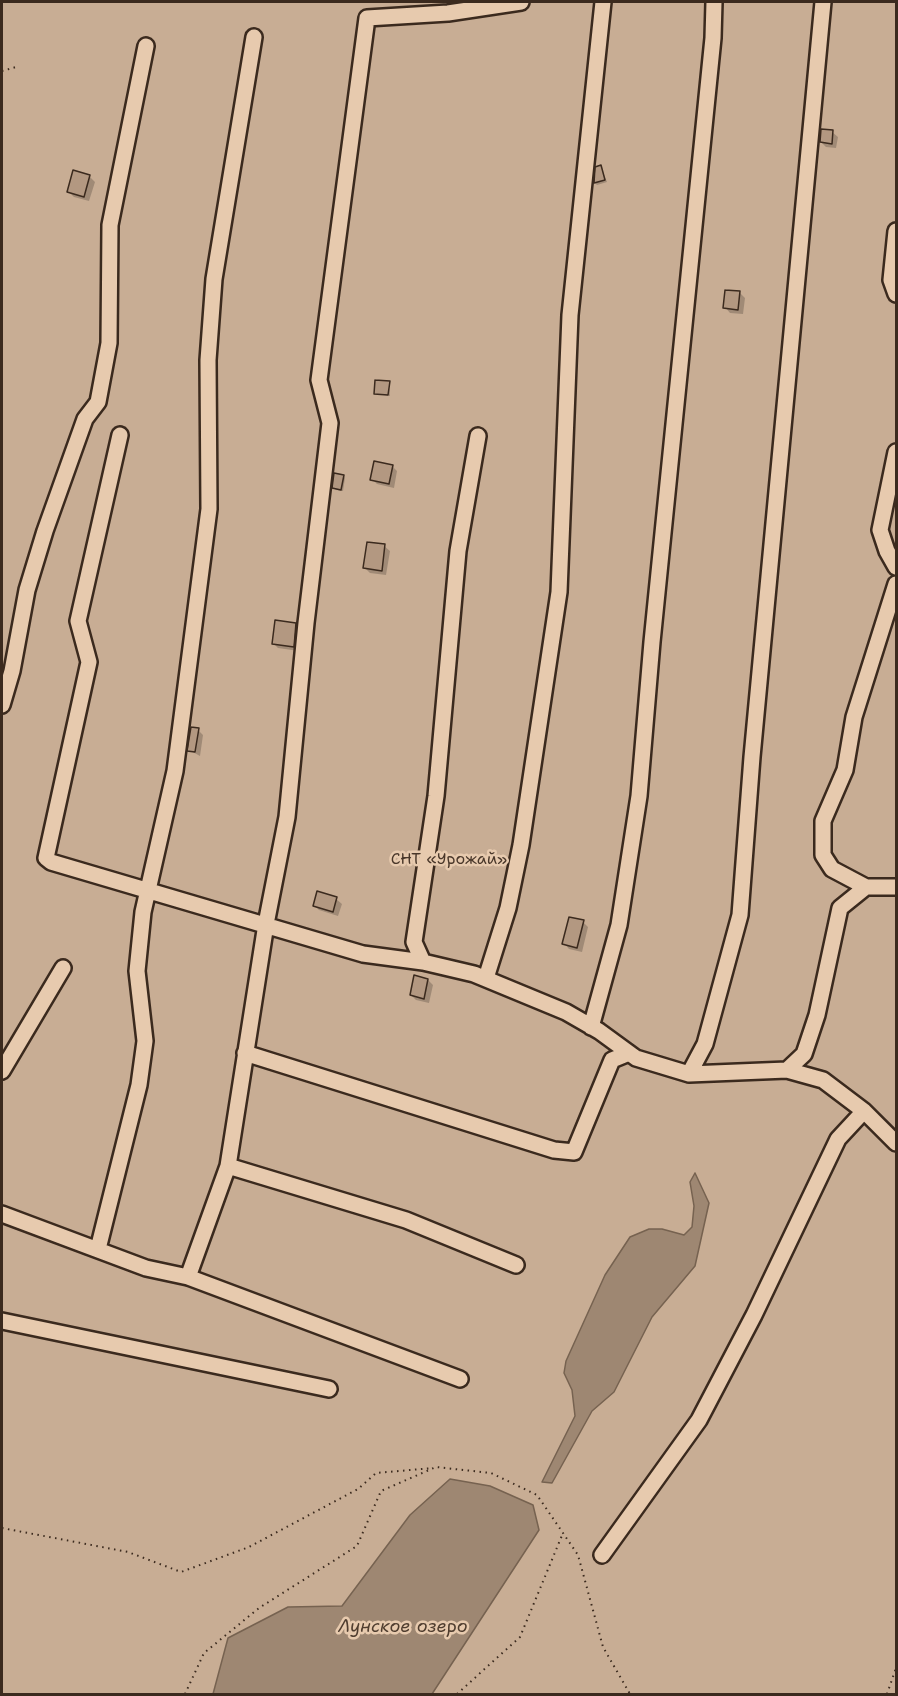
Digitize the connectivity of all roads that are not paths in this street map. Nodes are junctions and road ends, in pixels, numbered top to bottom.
1 (521, 2) edge
2 (603, 2) edge
3 (714, 2) edge
4 (823, 2) edge
5 (254, 38) dead end
6 (146, 46) dead end
7 (897, 231) edge
8 (897, 294) edge
9 (120, 435) dead end
10 (478, 436) dead end
11 (897, 452) edge
12 (897, 567) edge
13 (897, 584) edge
14 (2, 705) edge
15 (866, 887) junction
16 (897, 887) edge
17 (149, 891) junction
18 (266, 924) junction
19 (423, 962) junction
20 (63, 968) dead end
21 (486, 978) junction
22 (591, 1027) junction
23 (245, 1053) junction
24 (629, 1053) junction
25 (787, 1070) junction
26 (2, 1071) edge
27 (689, 1074) junction
28 (864, 1111) junction
29 (897, 1143) edge
30 (228, 1166) junction
31 (2, 1214) edge
32 (98, 1249) junction
33 (516, 1265) dead end
34 (188, 1277) junction
35 (2, 1321) edge
36 (460, 1379) dead end
37 (329, 1389) dead end
38 (602, 1555) dead end

1 - 18 street
2 - 21 street
3 - 22 street
4 - 27 street
5 - 17 street
6 - 14 street
7 - 8 street
9 - 17 street
10 - 19 street
11 - 12 street
13 - 15 street
15 - 16 street
15 - 25 street
17 - 18 street
17 - 32 street
18 - 19 street
18 - 23 street
19 - 21 street
20 - 26 street
21 - 22 street
22 - 24 street
23 - 24 street
23 - 30 street
24 - 27 street
25 - 27 street
25 - 28 street
28 - 29 street
28 - 38 street
30 - 33 street
30 - 34 street
31 - 32 street
32 - 34 street
34 - 36 street
35 - 37 street

